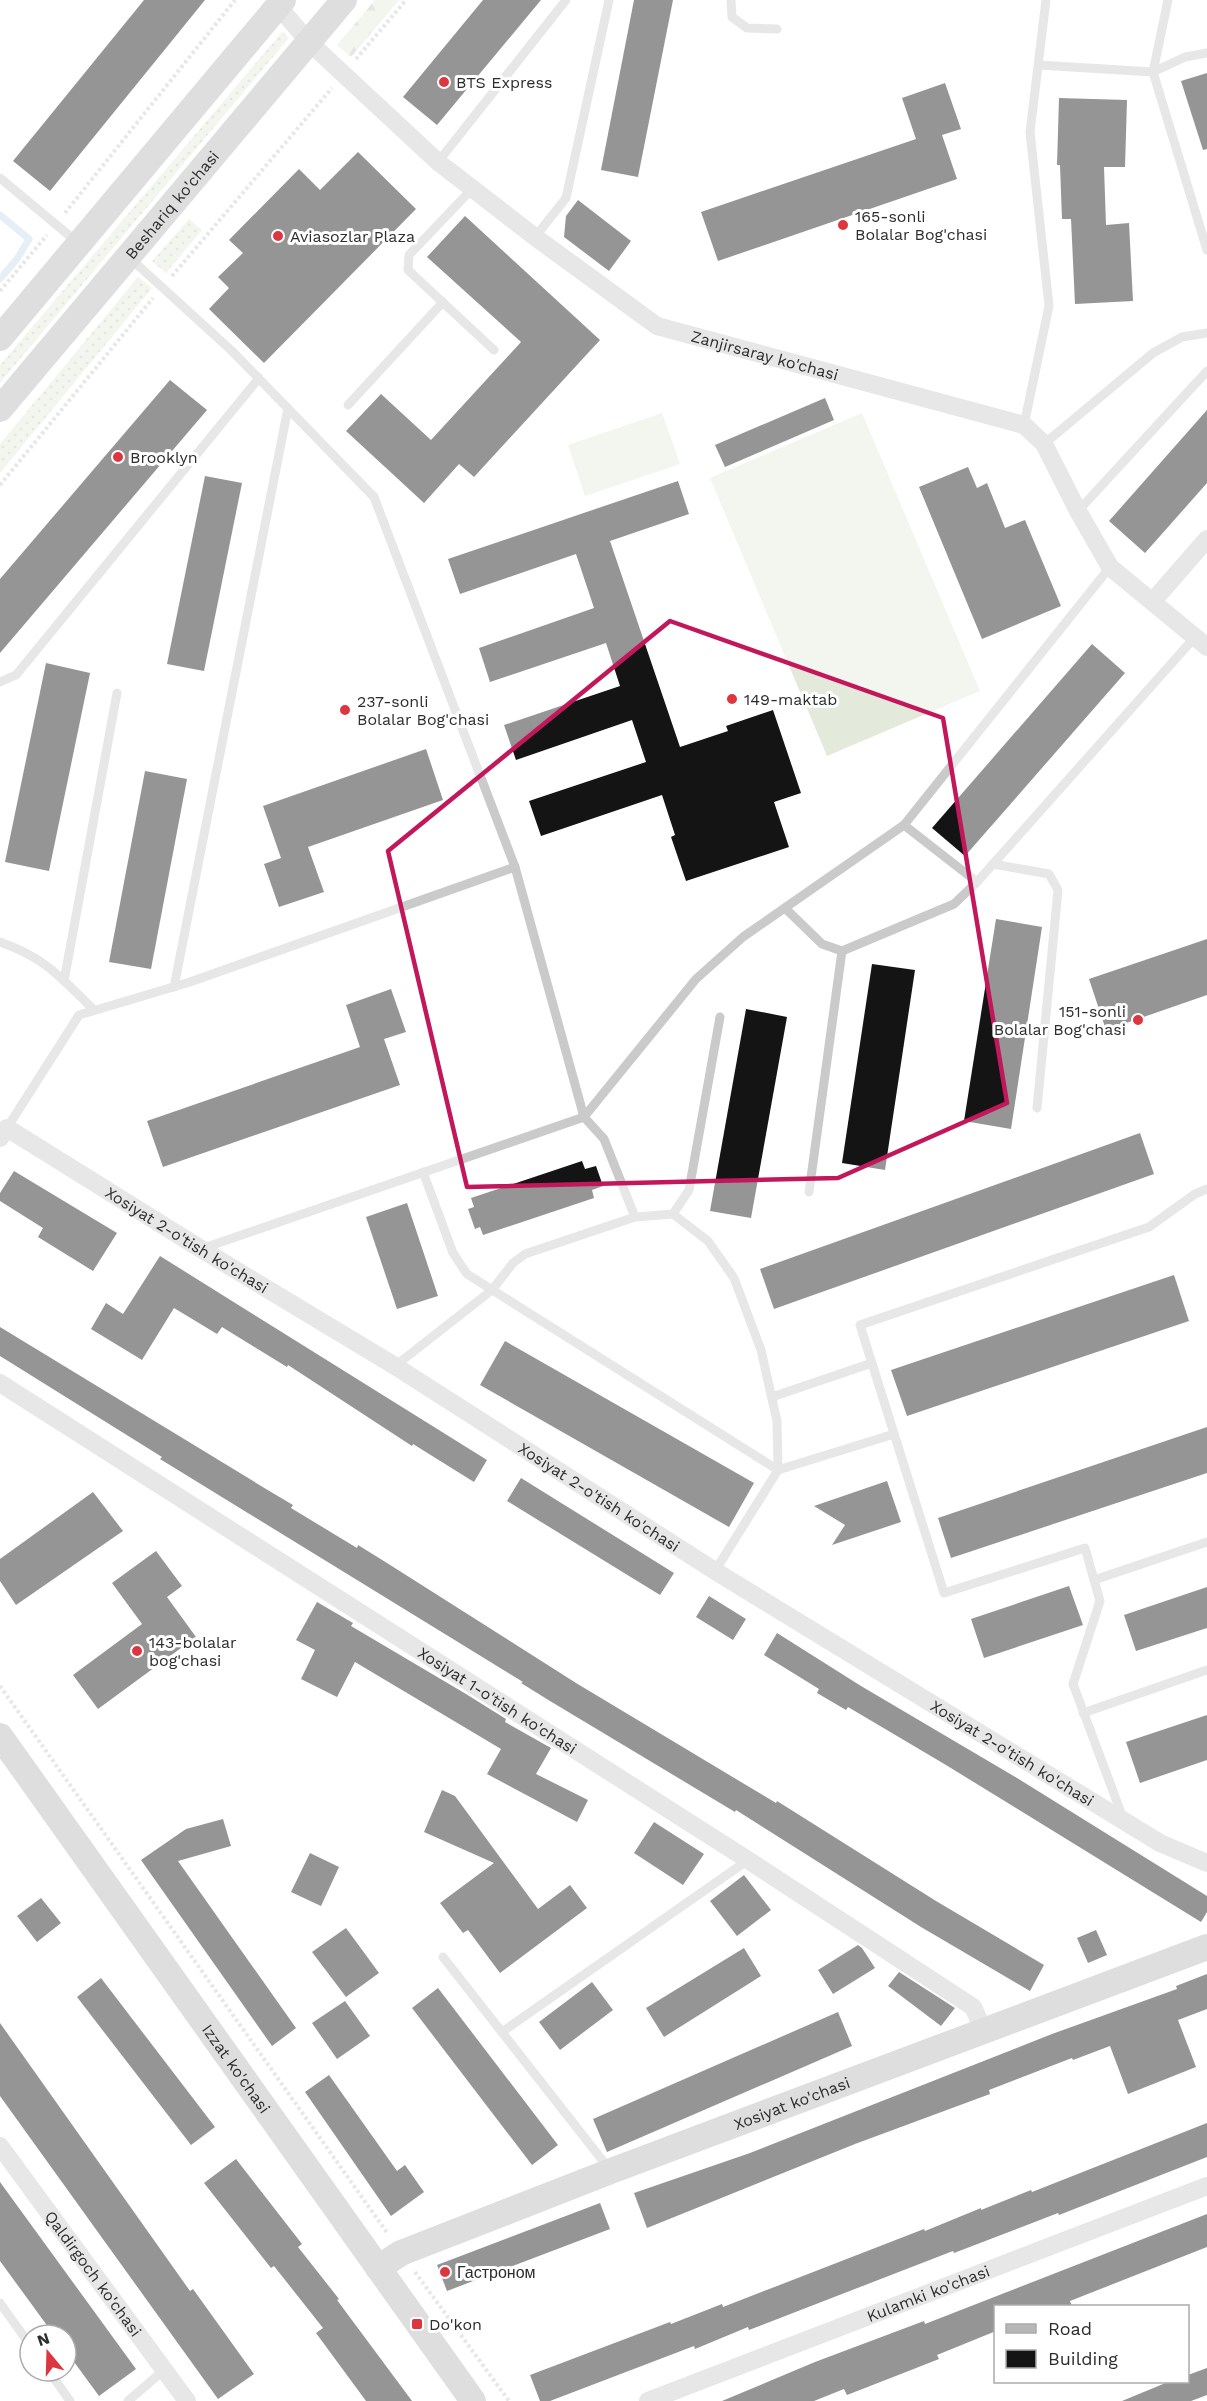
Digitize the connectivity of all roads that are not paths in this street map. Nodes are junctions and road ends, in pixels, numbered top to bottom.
1 (344, 0) edge
2 (566, 0) edge
3 (609, 0) edge
4 (731, 0) edge
5 (1046, 0) edge
6 (1168, 0) edge
7 (281, 3) edge
8 (777, 29) dead end
9 (309, 42) junction
10 (1207, 53) edge
11 (1039, 65) junction
12 (1153, 72) junction
13 (438, 162) junction
14 (0, 178) edge
15 (472, 189) junction
16 (535, 237) junction
17 (79, 244) junction
18 (1207, 250) edge
19 (129, 256) junction
20 (442, 302) junction
21 (1207, 333) edge
22 (0, 338) edge
23 (494, 350) dead end
24 (1207, 371) edge
25 (259, 378) junction
26 (348, 405) dead end
27 (288, 408) junction
28 (0, 409) edge
29 (1024, 425) junction
30 (1044, 444) junction
31 (1078, 512) junction
32 (1207, 539) edge
33 (1110, 567) junction
34 (1153, 602) junction
35 (1201, 642) edge
36 (0, 682) edge
37 (117, 693) dead end
38 (904, 825) junction
39 (993, 864) junction
40 (515, 867) junction
41 (977, 882) junction
42 (785, 908) junction
43 (0, 942) edge
44 (842, 951) junction
45 (64, 981) junction
46 (174, 987) junction
47 (94, 1010) junction
48 (720, 1017) dead end
49 (1037, 1108) dead end
50 (584, 1117) junction
51 (4, 1133) edge
52 (423, 1172) junction
53 (1207, 1190) edge
54 (809, 1192) dead end
55 (673, 1215) junction
56 (635, 1217) junction
57 (201, 1249) junction
58 (492, 1290) junction
59 (872, 1363) junction
60 (395, 1366) junction
61 (0, 1383) edge
62 (772, 1397) junction
63 (894, 1434) junction
64 (778, 1470) junction
65 (1207, 1542) edge
66 (715, 1571) junction
67 (1094, 1580) junction
68 (1207, 1670) edge
69 (1083, 1713) junction
70 (0, 1736) edge
71 (1124, 1820) junction
72 (748, 1860) junction
73 (1207, 1863) edge
74 (1207, 1947) edge
75 (443, 1957) dead end
76 (983, 2029) junction
77 (502, 2032) junction
78 (0, 2145) edge
79 (611, 2171) junction
80 (1207, 2186) edge
81 (378, 2268) junction
82 (0, 2303) edge
83 (18, 2328) edge
84 (164, 2370) junction
85 (57, 2383) edge
86 (70, 2401) edge
87 (128, 2401) edge
88 (187, 2401) edge
89 (473, 2401) edge
90 (648, 2401) edge

1 - 9 main road, Beshariq ko'chasi
2 - 13 lane
3 - 16 lane
4 - 8 lane
5 - 11 lane
6 - 12 lane
7 - 9 street, Zanjirsaray ko'chasi
7 - 17 main road
9 - 13 street, Zanjirsaray ko'chasi
9 - 19 main road, Beshariq ko'chasi
10 - 12 lane
11 - 12 lane
11 - 29 lane
12 - 18 lane
13 - 15 street, Zanjirsaray ko'chasi
14 - 17 lane
15 - 16 street, Zanjirsaray ko'chasi
15 - 20 lane
16 - 29 street, Zanjirsaray ko'chasi
17 - 22 main road
19 - 25 lane
19 - 28 main road, Beshariq ko'chasi
20 - 23 lane
20 - 26 lane
21 - 30 lane
24 - 31 lane
25 - 27 lane
25 - 36 lane
27 - 40 lane
27 - 46 lane
29 - 30 street, Zanjirsaray ko'chasi
30 - 31 street, Zanjirsaray ko'chasi
31 - 33 street, Zanjirsaray ko'chasi
32 - 34 street
33 - 34 street, Zanjirsaray ko'chasi
33 - 38 lane
34 - 35 street, Zanjirsaray ko'chasi
35 - 39 lane
37 - 45 lane
38 - 41 lane
38 - 42 lane
39 - 41 lane
39 - 49 lane
40 - 46 lane
40 - 50 lane
41 - 44 lane
42 - 44 lane
42 - 50 lane
43 - 45 lane
44 - 54 lane
45 - 47 lane
46 - 47 lane
47 - 51 lane
48 - 55 lane
50 - 52 lane
50 - 56 lane
51 - 57 street, Xosiyat 2-o'tish ko'chasi
52 - 57 lane
52 - 58 lane
53 - 59 lane
55 - 56 lane
55 - 62 lane
56 - 58 lane
57 - 60 street, Xosiyat 2-o'tish ko'chasi
58 - 60 lane
58 - 64 lane
59 - 62 lane
59 - 63 lane
60 - 66 street, Xosiyat 2-o'tish ko'chasi
61 - 72 street, Xosiyat 1-o'tish ko'chasi
62 - 64 lane
63 - 64 lane
63 - 67 lane
64 - 66 lane
65 - 67 lane
66 - 71 street, Xosiyat 2-o'tish ko'chasi
67 - 69 lane
68 - 69 lane
69 - 71 lane
70 - 81 main road, Izzat ko'chasi
71 - 73 street, Xosiyat 2-o'tish ko'chasi
72 - 76 street, Xosiyat 1-o'tish ko'chasi
72 - 77 lane
74 - 76 main road, Xosiyat ko'chasi
75 - 77 lane
76 - 79 main road, Xosiyat ko'chasi
77 - 79 lane
78 - 84 street, Qaldirgoch ko'chasi
79 - 81 main road, Xosiyat ko'chasi
80 - 90 street, Kulamki ko'chasi
81 - 89 main road, Izzat ko'chasi
82 - 83 lane
84 - 87 lane
84 - 88 street, Qaldirgoch ko'chasi
85 - 86 lane

